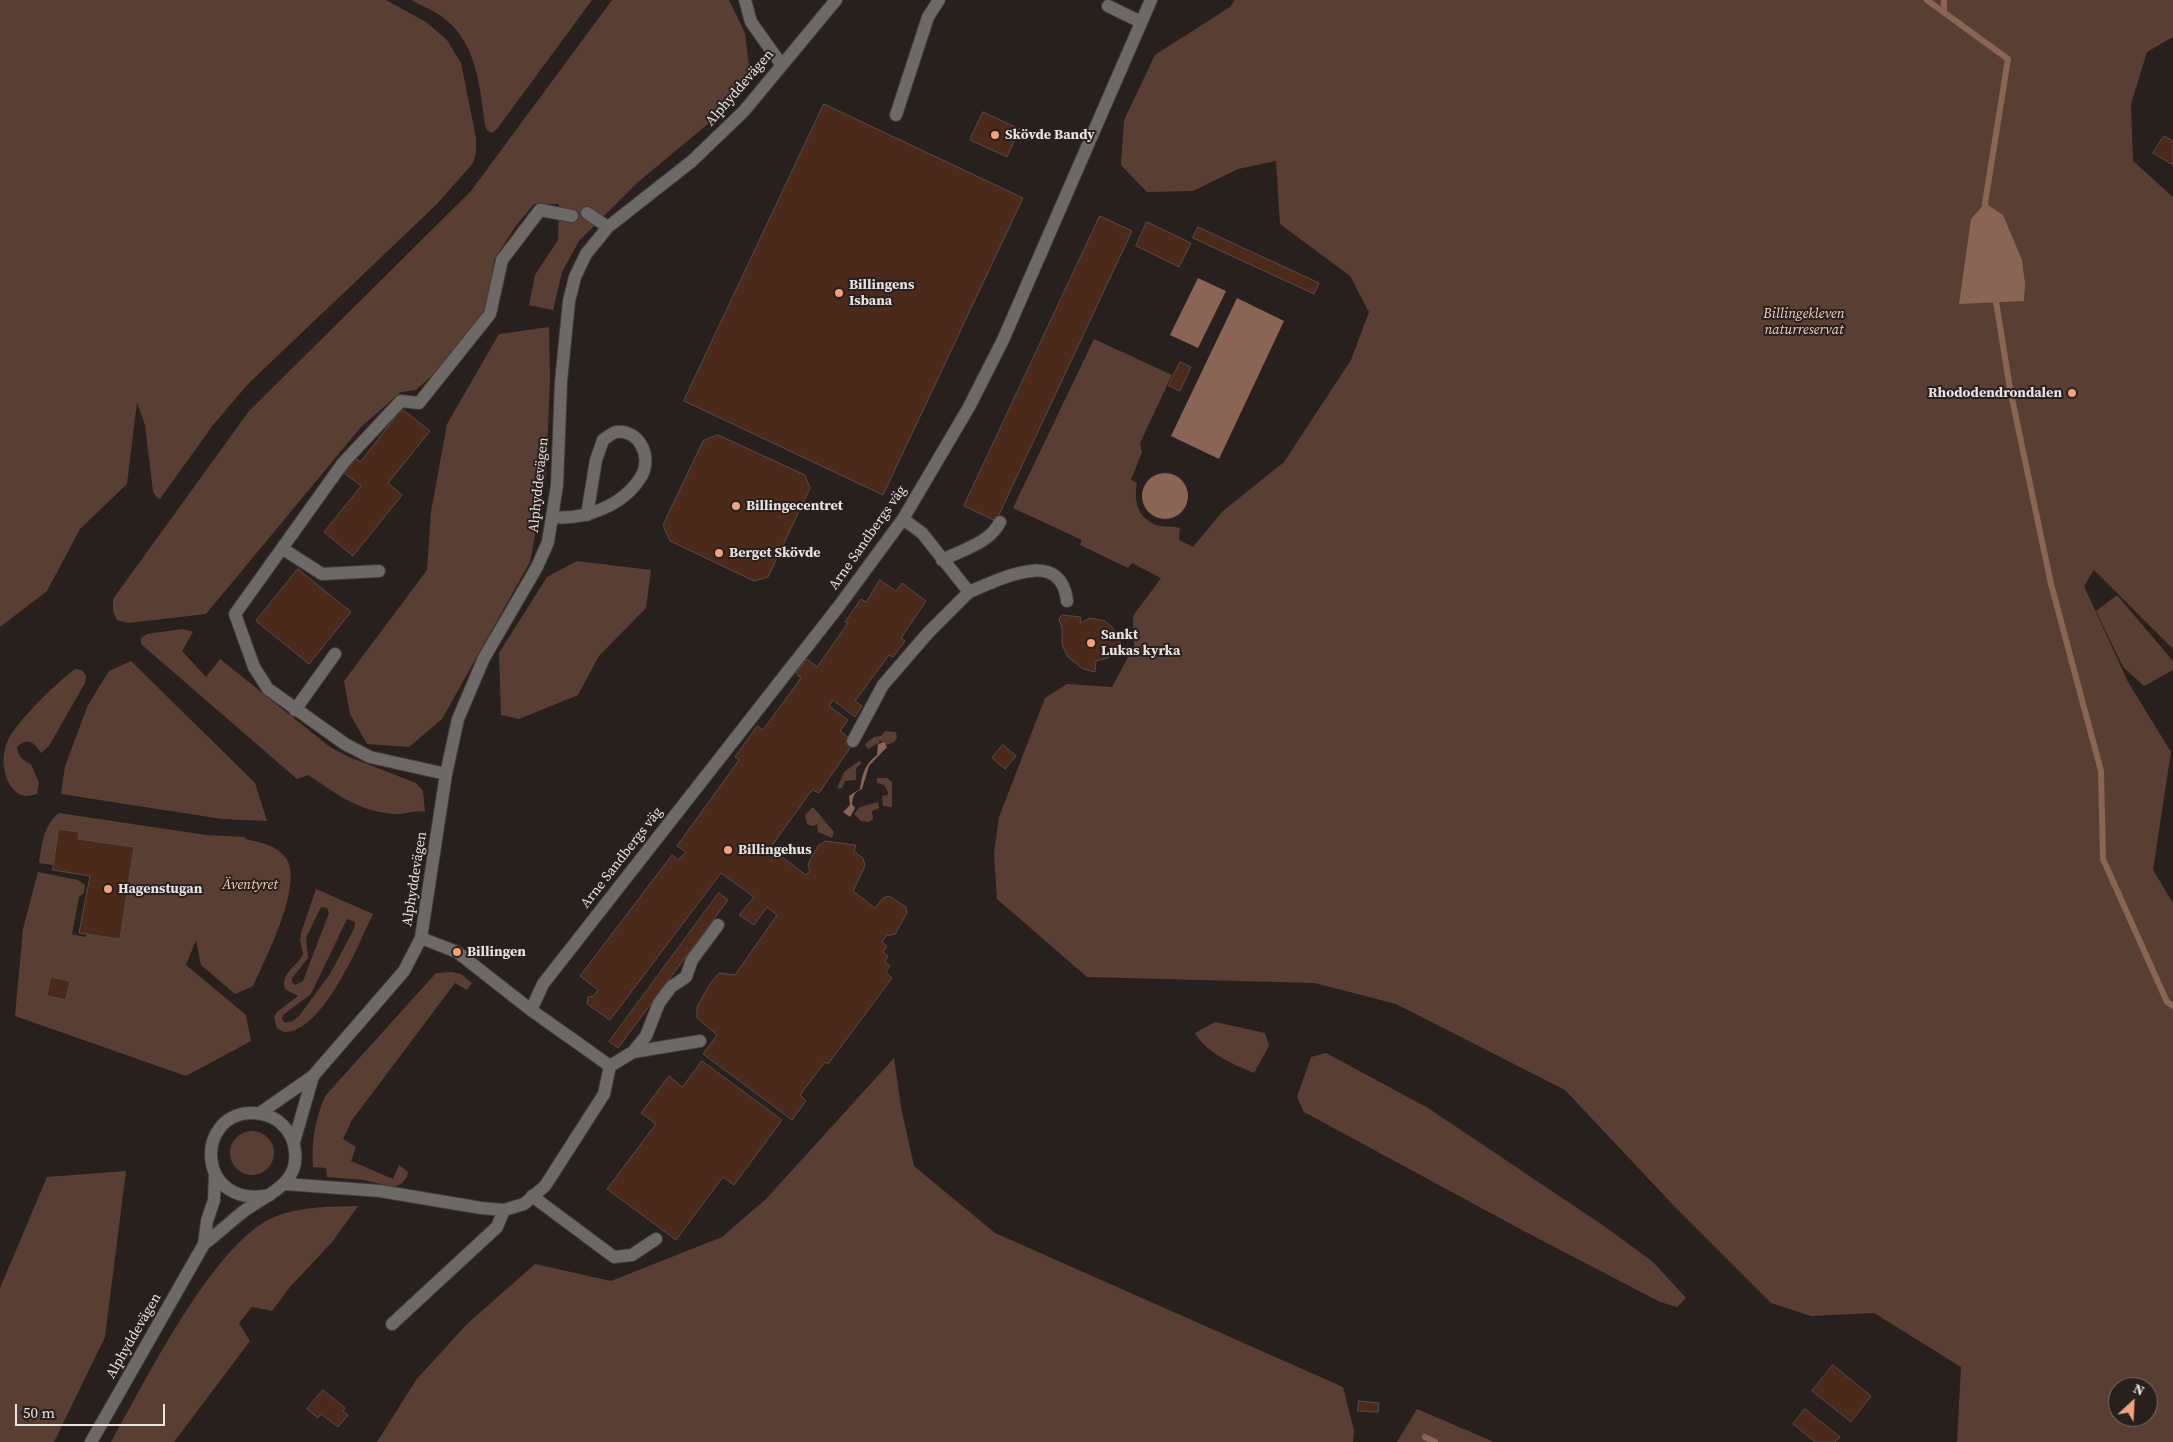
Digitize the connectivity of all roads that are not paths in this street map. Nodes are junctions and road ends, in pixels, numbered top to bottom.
1 (745, 0) edge
2 (836, 0) edge
3 (939, 0) edge
4 (1150, 0) edge
5 (1108, 6) dead end
6 (1141, 22) junction
7 (781, 64) junction
8 (896, 115) dead end
9 (586, 213) dead end
10 (572, 216) dead end
11 (608, 226) junction
12 (587, 516) junction
13 (554, 517) junction
14 (903, 519) junction
15 (1000, 522) dead end
16 (283, 549) junction
17 (942, 560) junction
18 (379, 571) dead end
19 (969, 592) junction
20 (1067, 601) dead end
21 (335, 654) dead end
22 (295, 710) junction
23 (853, 741) dead end
24 (446, 774) junction
25 (718, 925) dead end
26 (421, 938) junction
27 (531, 1010) junction
28 (700, 1040) dead end
29 (633, 1052) junction
30 (610, 1066) junction
31 (312, 1076) junction
32 (260, 1113) junction
33 (294, 1142) junction
34 (215, 1175) junction
35 (284, 1184) junction
36 (270, 1195) junction
37 (532, 1196) junction
38 (504, 1210) junction
39 (656, 1239) dead end
40 (204, 1244) junction
41 (392, 1324) dead end
42 (91, 1442) edge

1 - 7 street
2 - 7 street, Alphyddevägen
3 - 8 street
4 - 6 street, Arne Sandbergs väg
5 - 6 street
6 - 14 street, Arne Sandbergs väg
7 - 11 street, Alphyddevägen
9 - 11 street
10 - 16 street
11 - 13 street, Alphyddevägen
12 - 12 street
12 - 13 street
13 - 24 street, Alphyddevägen
14 - 17 street
14 - 27 street, Arne Sandbergs väg
15 - 17 street
16 - 18 street
16 - 22 street
17 - 19 street
19 - 20 street
19 - 23 street
21 - 22 street
22 - 24 street
24 - 26 street, Alphyddevägen
25 - 29 street
26 - 27 street
26 - 31 street, Alphyddevägen
27 - 30 street
28 - 29 street
29 - 30 street
30 - 37 street
31 - 32 street, Alphyddevägen
31 - 33 street, Alphyddevägen
32 - 33 street
32 - 34 street
33 - 35 street
34 - 36 street
34 - 40 street, Alphyddevägen
35 - 36 street
35 - 38 street
36 - 40 street, Alphyddevägen
37 - 38 street
37 - 39 street
38 - 41 street
40 - 42 street, Alphyddevägen

